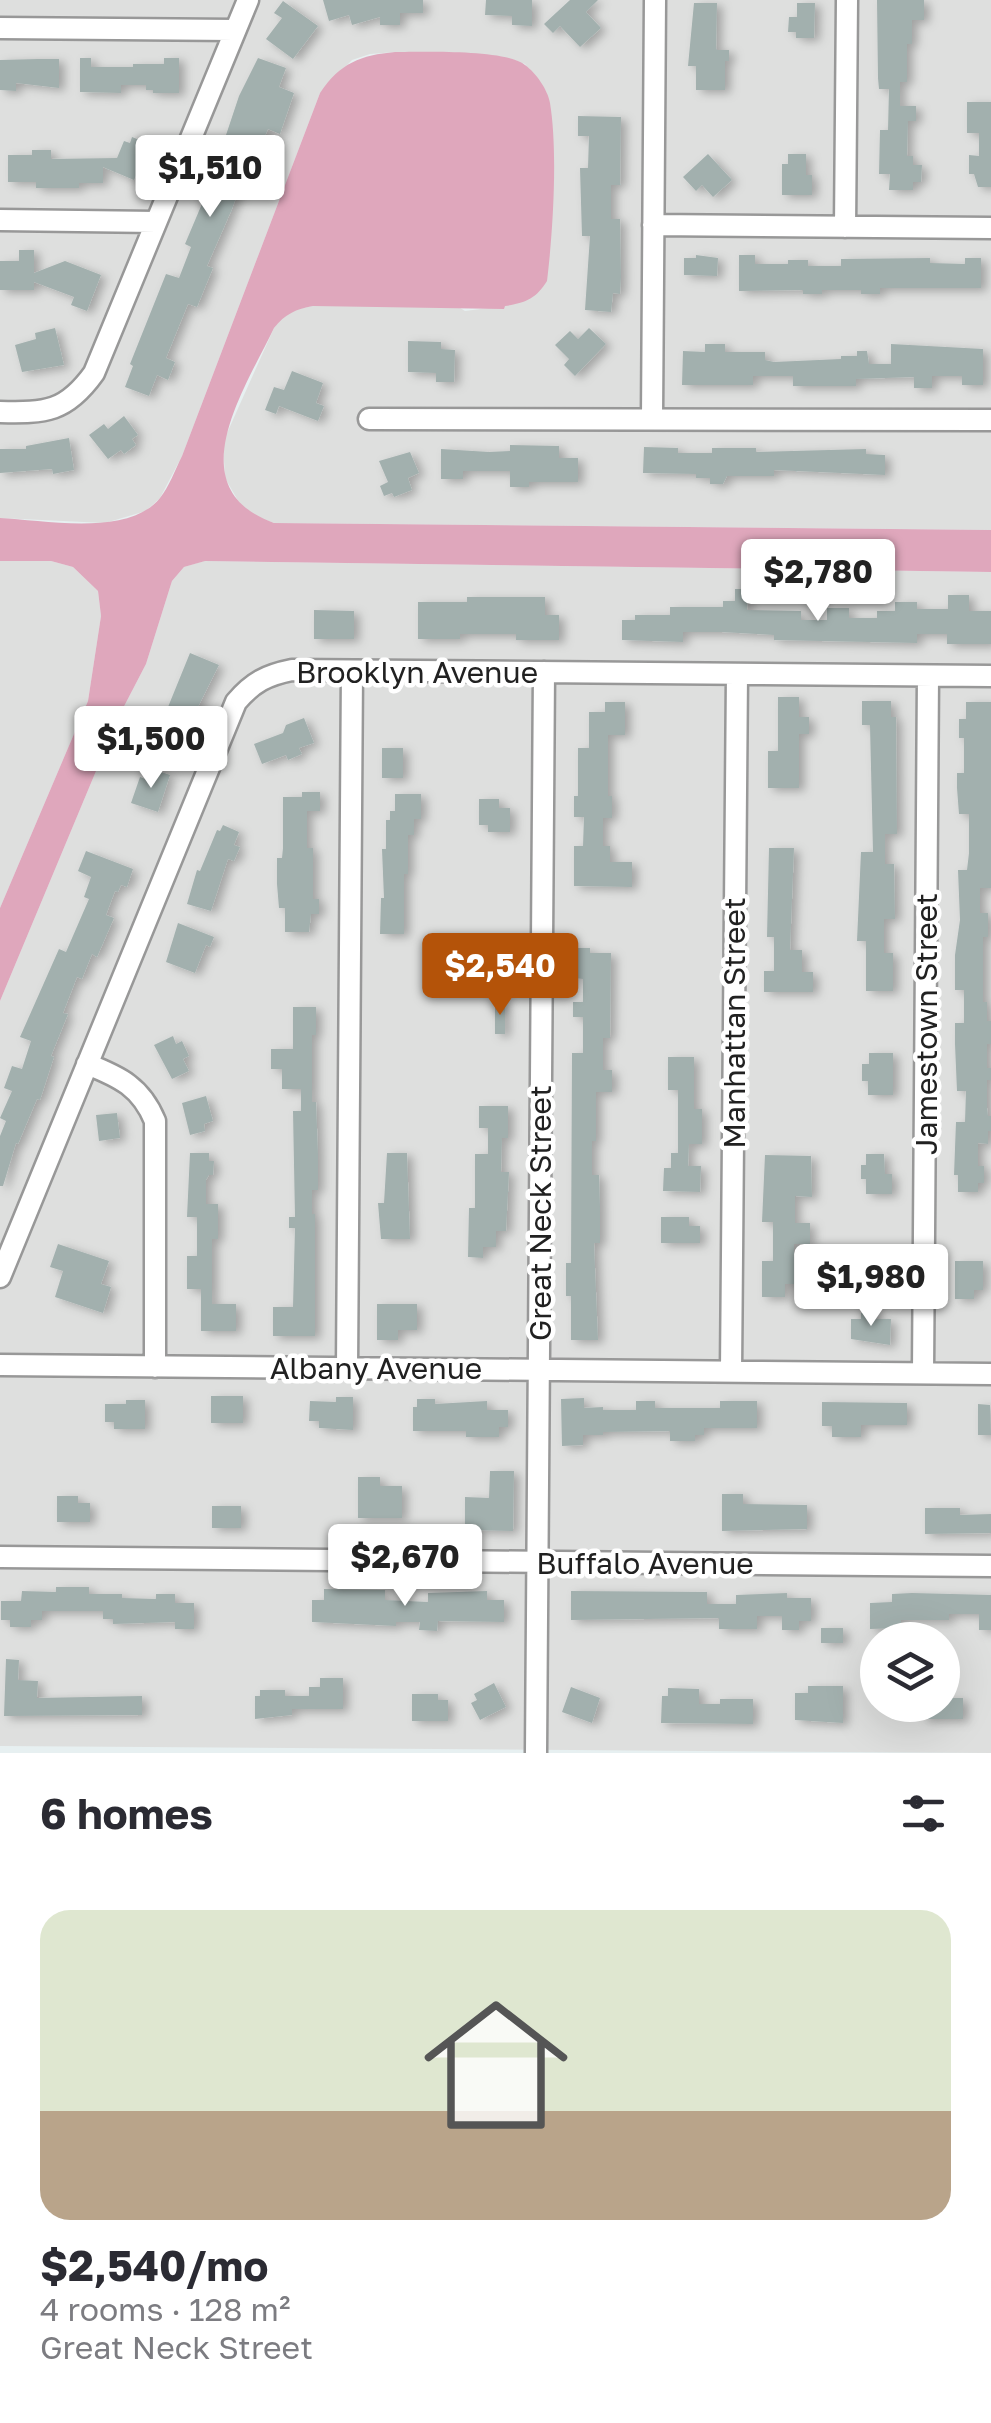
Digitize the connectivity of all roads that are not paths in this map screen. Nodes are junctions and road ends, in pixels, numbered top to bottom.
1 (248, 0) edge
2 (655, 0) edge
3 (847, 0) edge
4 (0, 28) edge
5 (234, 30) junction
6 (0, 220) edge
7 (156, 222) junction
8 (653, 226) junction
9 (845, 227) junction
10 (991, 228) edge
11 (0, 412) edge
12 (652, 417) junction
13 (369, 420) dead end
14 (991, 420) edge
15 (352, 671) junction
16 (544, 672) junction
17 (736, 674) junction
18 (928, 676) junction
19 (991, 676) edge
20 (87, 1064) junction
21 (0, 1277) edge
22 (0, 1366) edge
23 (155, 1366) junction
24 (347, 1368) junction
25 (539, 1370) junction
26 (731, 1372) junction
27 (923, 1373) junction
28 (991, 1374) edge
29 (0, 1557) edge
30 (537, 1562) junction
31 (991, 1566) edge
32 (536, 1753) edge

1 - 5 street
2 - 8 street
3 - 9 street
4 - 5 street
5 - 7 street
6 - 7 street
7 - 11 street
8 - 9 street
8 - 12 street
9 - 10 street
12 - 13 street
12 - 14 street
15 - 16 street, Brooklyn Avenue
15 - 20 street, Brooklyn Avenue
15 - 24 street
16 - 17 street, Brooklyn Avenue
16 - 25 street, Great Neck Street
17 - 18 street, Brooklyn Avenue
17 - 26 street, Manhattan Street
18 - 19 street, Brooklyn Avenue
18 - 27 street, Jamestown Street
20 - 21 street, Brooklyn Avenue
20 - 23 street
22 - 23 street, Albany Avenue
23 - 24 street, Albany Avenue
24 - 25 street, Albany Avenue
25 - 26 street, Albany Avenue
25 - 30 street, Great Neck Street
26 - 27 street, Albany Avenue
27 - 28 street, Albany Avenue
29 - 30 street, Buffalo Avenue
30 - 31 street, Buffalo Avenue
30 - 32 street, Great Neck Street

